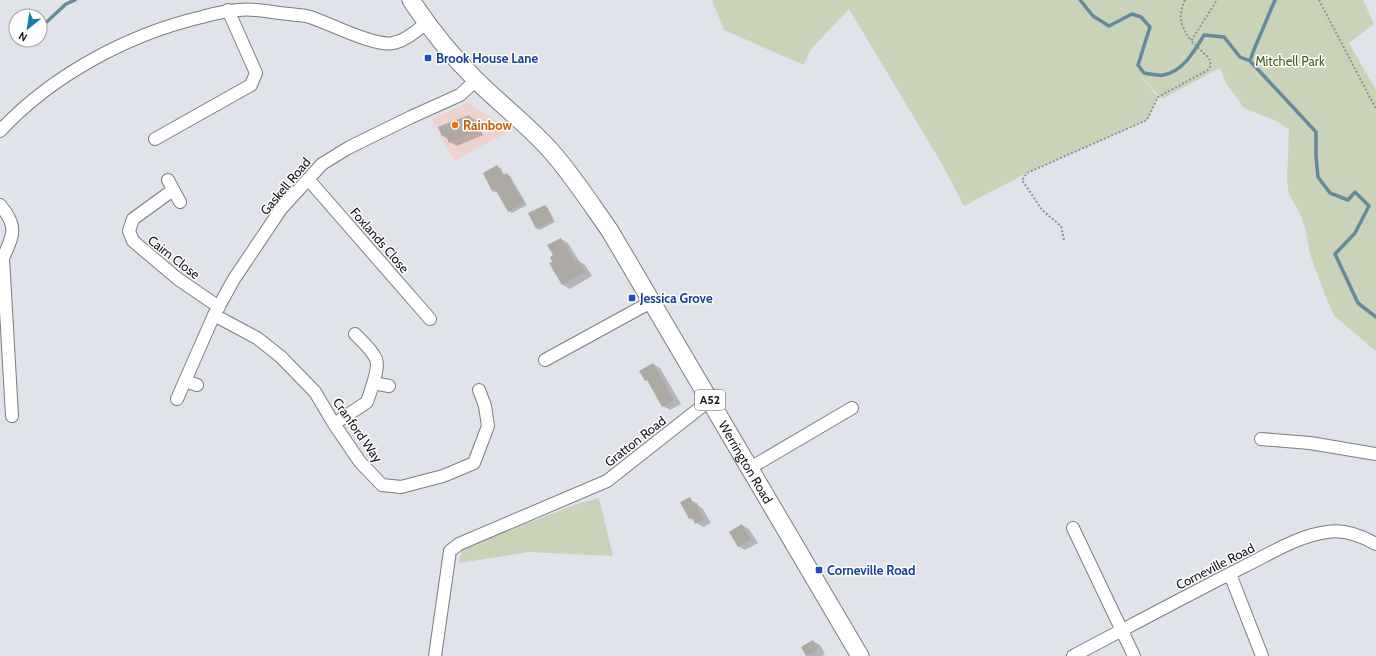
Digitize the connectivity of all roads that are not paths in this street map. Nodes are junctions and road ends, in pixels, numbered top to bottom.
1 (411, 0) edge
2 (228, 10) junction
3 (426, 23) junction
4 (476, 80) junction
5 (0, 131) edge
6 (155, 139) dead end
7 (308, 178) junction
8 (180, 202) dead end
9 (0, 205) edge
10 (651, 302) junction
11 (217, 311) junction
12 (430, 319) dead end
13 (356, 334) dead end
14 (545, 360) dead end
15 (185, 381) junction
16 (373, 383) junction
17 (197, 385) dead end
18 (389, 386) dead end
19 (479, 390) dead end
20 (177, 399) dead end
21 (710, 400) junction
22 (852, 408) dead end
23 (12, 416) dead end
24 (334, 424) junction
25 (1261, 439) dead end
26 (1376, 454) edge
27 (750, 468) junction
28 (1073, 528) dead end
29 (1376, 544) edge
30 (1230, 574) junction
31 (1121, 631) junction
32 (434, 656) edge
33 (860, 656) edge
34 (1074, 656) edge
35 (1134, 656) edge
36 (1262, 656) edge

1 - 3 highway, A52
2 - 3 street
2 - 5 street
2 - 6 street
3 - 4 highway, A52
4 - 7 street, Gaskell Road
4 - 10 highway, Werrington Road / A52
7 - 11 street, Gaskell Road
7 - 12 street, Foxlands Close
8 - 11 street, Cairn Close
9 - 23 street
10 - 14 street
10 - 21 highway, Werrington Road / A52
11 - 15 street, Gaskell Road
11 - 24 street, Cranford Way
13 - 16 street
15 - 17 street
15 - 20 street, Gaskell Road
16 - 18 street
16 - 24 street
19 - 24 street, Cranford Way
21 - 27 highway, Werrington Road / A52
21 - 32 street, Gratton Road
22 - 27 street
25 - 26 street
27 - 33 highway, Werrington Road / A52
28 - 31 street
29 - 30 street, Corneville Road
30 - 31 street, Corneville Road
30 - 36 street
31 - 34 street, Corneville Road
31 - 35 street

